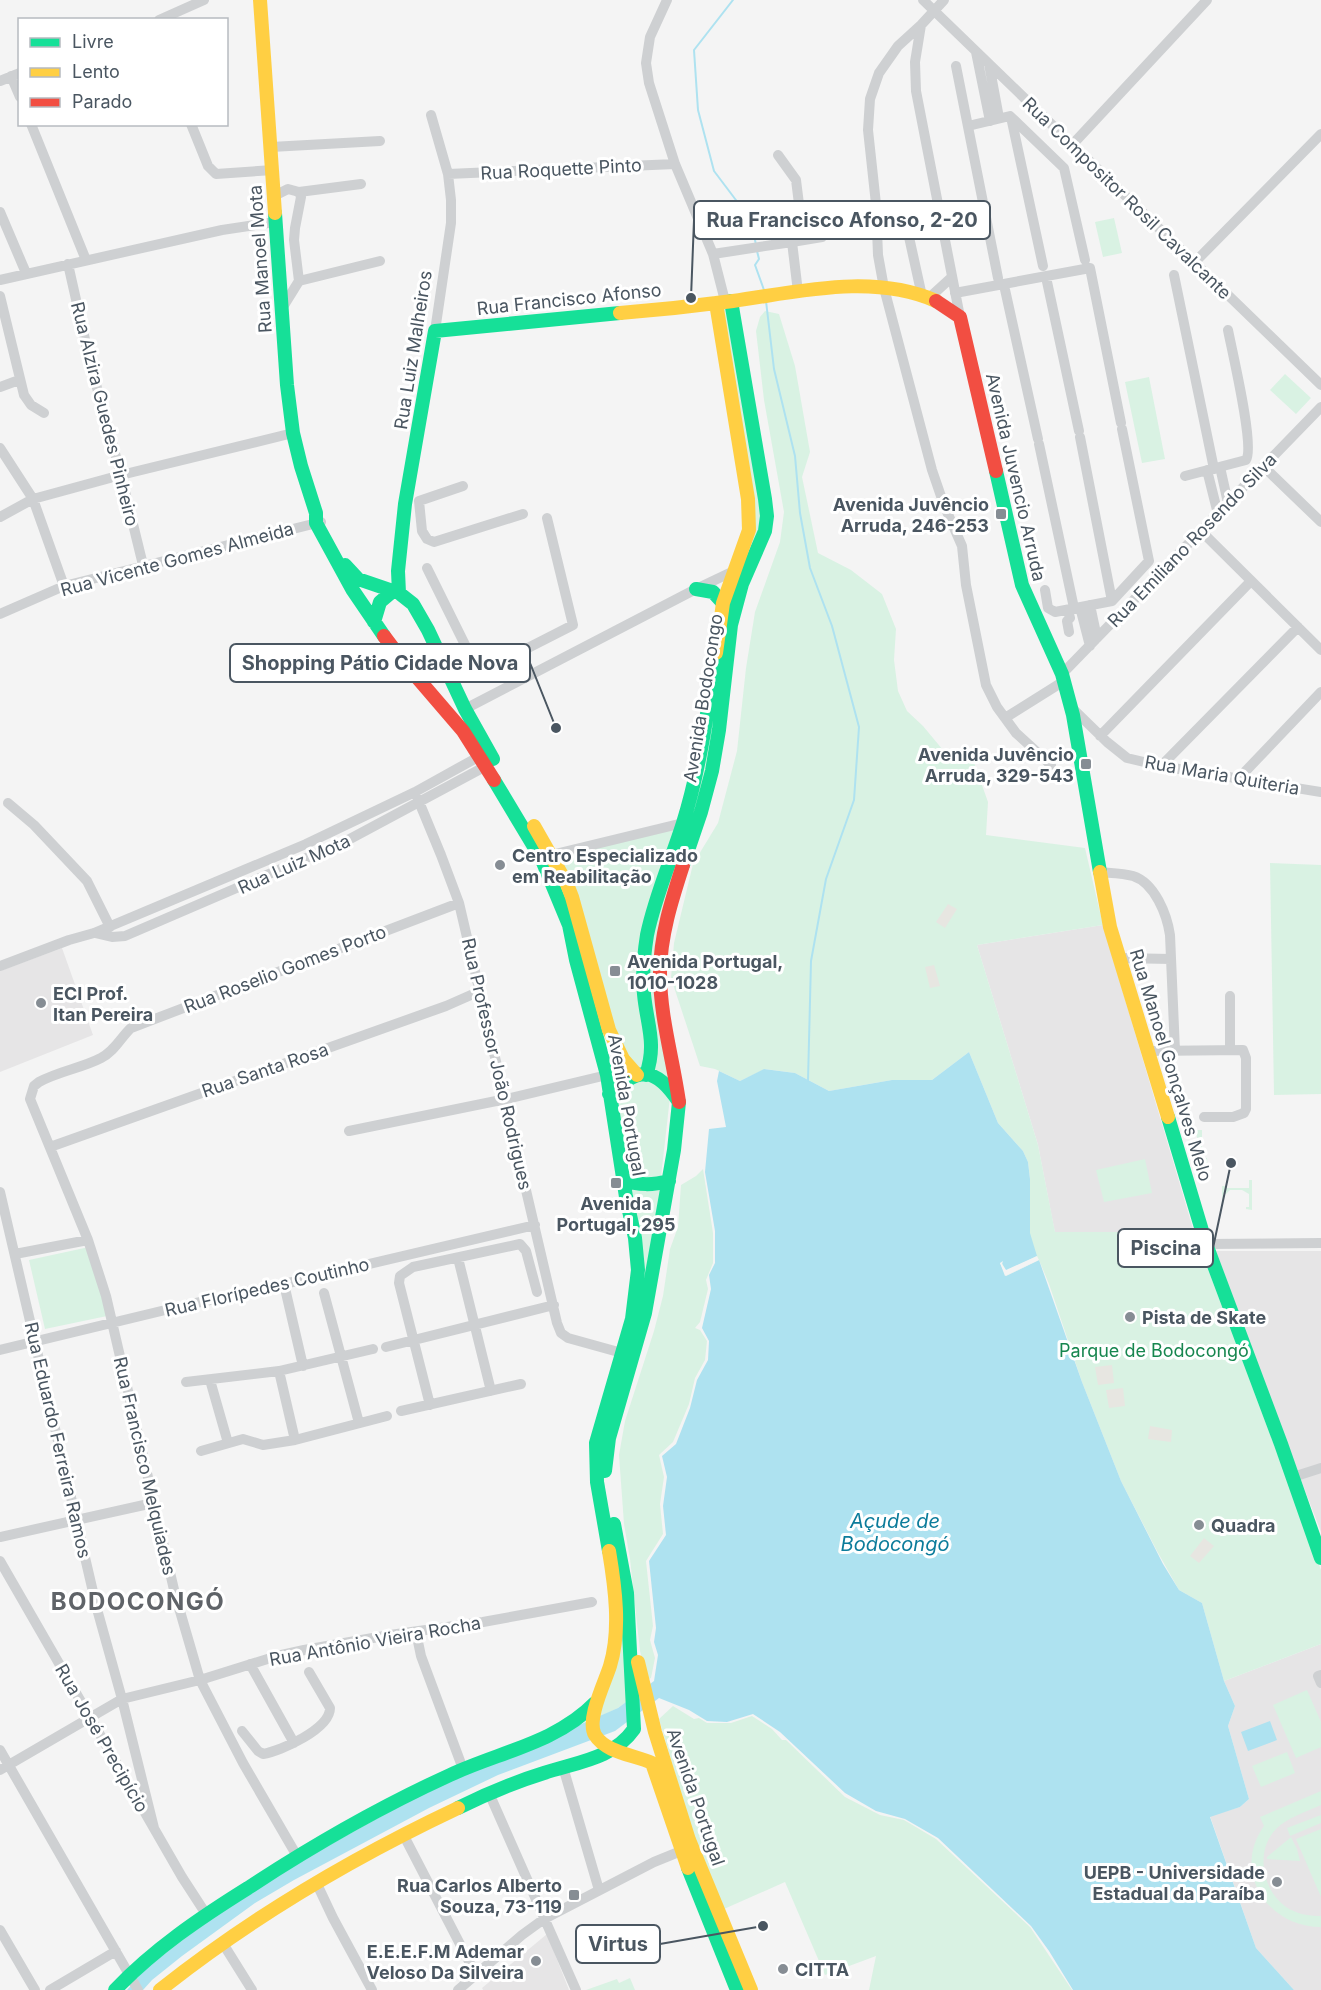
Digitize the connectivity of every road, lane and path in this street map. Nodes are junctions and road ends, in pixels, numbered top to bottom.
1 (204, 0) edge
2 (260, 0) edge
3 (667, 0) edge
4 (923, 0) edge
5 (944, 0) edge
6 (1207, 0) edge
7 (934, 11) junction
8 (164, 18) edge
9 (921, 25) junction
10 (976, 52) junction
11 (989, 64) junction
12 (956, 66) dead end
13 (15, 75) edge
14 (0, 81) edge
15 (431, 115) dead end
16 (1000, 118) junction
17 (32, 126) edge
18 (192, 126) edge
19 (968, 126) junction
20 (1321, 134) edge
21 (380, 141) dead end
22 (1072, 145) junction
23 (271, 147) junction
24 (778, 154) dead end
25 (675, 164) junction
26 (273, 170) junction
27 (448, 174) junction
28 (361, 184) dead end
29 (299, 192) junction
30 (274, 196) junction
31 (0, 212) edge
32 (275, 222) junction
33 (909, 237) dead end
34 (792, 242) junction
35 (713, 254) junction
36 (86, 260) junction
37 (1085, 260) dead end
38 (380, 261) dead end
39 (1194, 262) junction
40 (68, 264) junction
41 (1045, 272) junction
42 (26, 273) junction
43 (1174, 275) dead end
44 (952, 277) junction
45 (0, 280) edge
46 (299, 280) junction
47 (1000, 283) junction
48 (884, 288) junction
49 (798, 292) junction
50 (0, 296) edge
51 (956, 296) junction
52 (925, 297) junction
53 (724, 302) junction
54 (281, 310) junction
55 (960, 317) junction
56 (1228, 330) dead end
57 (435, 331) junction
58 (19, 380) junction
59 (1321, 385) edge
60 (0, 387) edge
61 (1321, 407) edge
62 (44, 413) dead end
63 (293, 433) junction
64 (0, 448) edge
65 (1263, 466) junction
66 (1214, 469) junction
67 (121, 476) junction
68 (1185, 476) dead end
69 (463, 486) dead end
70 (33, 499) junction
71 (412, 503) junction
72 (1228, 503) junction
73 (523, 514) dead end
74 (1218, 514) junction
75 (0, 517) edge
76 (547, 518) dead end
77 (318, 519) junction
78 (1321, 522) edge
79 (1201, 531) junction
80 (143, 565) junction
81 (427, 568) dead end
82 (736, 570) junction
83 (1251, 581) junction
84 (64, 586) junction
85 (696, 589) junction
86 (1045, 590) dead end
87 (396, 592) junction
88 (1112, 601) junction
89 (723, 603) junction
90 (1078, 608) junction
91 (0, 614) edge
92 (374, 622) junction
93 (1298, 627) junction
94 (1069, 632) dead end
95 (1093, 642) junction
96 (435, 646) junction
97 (1321, 650) edge
98 (519, 653) junction
99 (402, 660) junction
100 (531, 675) junction
101 (1063, 678) junction
102 (1321, 692) edge
103 (1071, 707) junction
104 (465, 709) junction
105 (1005, 718) junction
106 (1100, 736) junction
107 (483, 761) junction
108 (1051, 765) dead end
109 (1161, 766) junction
110 (1239, 777) junction
111 (1319, 790) edge
112 (417, 797) junction
113 (8, 803) dead end
114 (683, 823) junction
115 (551, 855) junction
116 (1099, 872) junction
117 (459, 903) junction
118 (110, 927) junction
119 (94, 933) junction
120 (1120, 958) junction
121 (1171, 959) junction
122 (0, 966) edge
123 (480, 992) junction
124 (1230, 996) dead end
125 (1230, 1050) junction
126 (1148, 1051) junction
127 (1175, 1051) junction
128 (607, 1075) junction
129 (641, 1075) junction
130 (609, 1094) junction
131 (30, 1099) joint
132 (506, 1099) junction
133 (679, 1102) junction
134 (1204, 1117) dead end
135 (349, 1131) dead end
136 (50, 1147) junction
137 (622, 1179) junction
138 (669, 1180) junction
139 (0, 1192) edge
140 (535, 1225) junction
141 (88, 1240) junction
142 (1321, 1243) edge
143 (1206, 1244) junction
144 (15, 1254) junction
145 (458, 1258) junction
146 (284, 1284) junction
147 (537, 1292) dead end
148 (324, 1293) dead end
149 (554, 1305) junction
150 (111, 1324) junction
151 (475, 1324) junction
152 (414, 1340) junction
153 (36, 1342) junction
154 (386, 1347) dead end
155 (373, 1349) dead end
156 (0, 1350) edge
157 (622, 1353) junction
158 (342, 1355) junction
159 (303, 1366) junction
160 (279, 1371) junction
161 (210, 1380) junction
162 (186, 1382) dead end
163 (521, 1384) dead end
164 (491, 1391) junction
165 (430, 1405) junction
166 (401, 1411) dead end
167 (387, 1416) dead end
168 (359, 1423) junction
169 (295, 1440) junction
170 (228, 1443) junction
171 (201, 1451) dead end
172 (1321, 1468) edge
173 (1293, 1477) junction
174 (153, 1503) junction
175 (77, 1520) junction
176 (1, 1534) edge
177 (1321, 1558) edge
178 (0, 1561) edge
179 (592, 1602) dead end
180 (416, 1632) junction
181 (250, 1664) junction
182 (309, 1672) dead end
183 (1321, 1675) edge
184 (200, 1680) junction
185 (1321, 1683) edge
186 (638, 1689) junction
187 (598, 1698) junction
188 (122, 1699) junction
189 (90, 1717) junction
190 (242, 1731) dead end
191 (294, 1743) junction
192 (614, 1745) junction
193 (0, 1750) edge
194 (563, 1767) junction
195 (4, 1768) edge
196 (463, 1769) junction
197 (489, 1793) junction
198 (154, 1828) junction
199 (403, 1834) junction
200 (686, 1849) junction
201 (297, 1856) junction
202 (316, 1882) junction
203 (599, 1890) junction
204 (206, 1914) junction
205 (544, 1919) junction
206 (0, 1930) edge
207 (222, 1942) junction
208 (116, 1951) junction
209 (476, 1975) junction
210 (130, 1976) junction
211 (35, 1990) edge
212 (50, 1990) edge
213 (115, 1990) edge
214 (138, 1990) edge
215 (160, 1990) edge
216 (252, 1990) edge
217 (372, 1990) edge
218 (458, 1990) edge
219 (576, 1990) edge
220 (737, 1990) edge
221 (750, 1990) edge

1 - 8 street
2 - 23 main road, Rua Manoel Mota
3 - 25 street, Avenida Bodocongo
4 - 7 street, Rua Compositor Rosil Cavalcante
5 - 7 street
6 - 22 street
7 - 9 street
7 - 10 street, Rua Compositor Rosil Cavalcante
9 - 44 street
9 - 48 street
10 - 11 street, Rua Compositor Rosil Cavalcante
10 - 16 street
11 - 16 street
11 - 22 street, Rua Compositor Rosil Cavalcante
12 - 19 street
13 - 14 street
15 - 27 street, Rua Luiz Malheiros
16 - 19 street
16 - 37 street
16 - 41 street
17 - 36 street
18 - 26 street
19 - 47 street
20 - 39 street
21 - 23 street
22 - 39 street, Rua Compositor Rosil Cavalcante
23 - 26 main road, Rua Manoel Mota
24 - 34 street
25 - 27 street, Rua Roquette Pinto
25 - 35 street, Avenida Bodocongo
26 - 30 main road, Rua Manoel Mota
27 - 57 street, Rua Luiz Malheiros
28 - 29 street
29 - 30 street
29 - 46 street
30 - 32 main road, Rua Manoel Mota
31 - 42 street
32 - 36 street
32 - 54 main road, Rua Manoel Mota
33 - 52 street
34 - 35 street
34 - 49 street
35 - 53 street, Avenida Bodocongo
36 - 40 street
38 - 46 street
39 - 59 street, Rua Compositor Rosil Cavalcante
40 - 42 street
40 - 67 street, Rua Alzira Guedes Pinheiro
41 - 47 street
41 - 88 street
41 - 88 street
42 - 45 street
43 - 66 street
44 - 51 street
44 - 52 street
46 - 54 street
47 - 51 street
47 - 90 street
48 - 49 main road, Rua Francisco Afonso
48 - 52 main road, Rua Francisco Afonso
48 - 105 street
49 - 53 main road, Rua Francisco Afonso
50 - 58 street
51 - 55 street
52 - 55 main road, Rua Francisco Afonso
53 - 57 main road, Rua Francisco Afonso
53 - 82 main road, Avenida Bodocongo
53 - 133 main road, Avenida Bodocongo
54 - 63 main road, Rua Manoel Mota
55 - 101 main road, Avenida Juvencio Arruda
56 - 66 street
57 - 71 main road, Rua Luiz Malheiros
58 - 60 street
58 - 62 street
61 - 65 street, Rua Emiliano Rosendo Silva
63 - 67 street
63 - 77 main road, Rua Manoel Mota
64 - 70 street
65 - 72 street, Rua Emiliano Rosendo Silva
65 - 78 street
66 - 68 street
66 - 72 street
66 - 74 street
67 - 70 street
67 - 80 street, Rua Alzira Guedes Pinheiro
69 - 71 street
70 - 75 street
70 - 84 street
71 - 73 street
71 - 87 main road, Rua Luiz Malheiros
72 - 74 street, Rua Emiliano Rosendo Silva
74 - 79 street, Rua Emiliano Rosendo Silva
76 - 98 street
77 - 80 street, Rua Vicente Gomes Almeida
77 - 87 main road, Avenida Portugal
77 - 92 main road, Avenida Portugal
79 - 83 street
79 - 95 street, Rua Emiliano Rosendo Silva
80 - 84 street, Rua Vicente Gomes Almeida
81 - 98 street
82 - 85 street
82 - 89 main road, Avenida Bodocongo
83 - 93 street
83 - 106 street
84 - 91 street, Rua Vicente Gomes Almeida
85 - 89 main road
85 - 100 street
86 - 90 street
87 - 92 main road
87 - 96 main road, Avenida Portugal
88 - 90 street
89 - 114 main road, Avenida Bodocongo
90 - 94 street
90 - 95 street
92 - 99 main road, Avenida Portugal
93 - 97 street
93 - 109 street
95 - 101 street, Rua Emiliano Rosendo Silva
96 - 99 main road
96 - 104 main road, Avenida Portugal
98 - 100 street
99 - 107 main road, Avenida Portugal
100 - 104 street
101 - 103 main road, Rua Manoel Gonçalves Melo
101 - 105 street, Rua Emiliano Rosendo Silva
102 - 110 street
103 - 106 street, Rua Maria Quiteria
103 - 116 main road, Rua Manoel Gonçalves Melo
104 - 115 main road, Avenida Portugal
105 - 108 street
106 - 109 street, Rua Maria Quiteria
107 - 112 street, Rua Luiz Mota
107 - 128 main road, Avenida Portugal
109 - 110 street, Rua Maria Quiteria
110 - 111 street, Rua Maria Quiteria
112 - 117 street, Rua Professor João Rodrigues
112 - 118 street, Rua Luiz Mota
112 - 119 street, Rua Luiz Mota
113 - 118 street
114 - 115 street
114 - 129 main road, Avenida Bodocongo
115 - 129 main road, Avenida Portugal
116 - 120 main road, Rua Manoel Gonçalves Melo
116 - 121 street
117 - 123 street, Rua Professor João Rodrigues
117 - 131 street, Rua Roselio Gomes Porto
118 - 119 street, Rua Luiz Mota
119 - 122 street, Rua Luiz Mota
120 - 121 street
120 - 126 main road, Rua Manoel Gonçalves Melo
121 - 127 street
123 - 132 street, Rua Professor João Rodrigues
123 - 136 street, Rua Santa Rosa
124 - 125 street
125 - 127 street
125 - 134 street
126 - 127 street
126 - 143 main road, Rua Manoel Gonçalves Melo
128 - 130 main road, Avenida Portugal
128 - 132 street
129 - 130 main road
129 - 133 main road, Avenida Portugal
130 - 137 main road, Avenida Portugal
131 - 136 street, Rua Francisco Melquiades
132 - 135 street
132 - 140 street, Rua Professor João Rodrigues
133 - 138 main road, Avenida Portugal
136 - 141 street, Rua Francisco Melquiades
137 - 138 main road
137 - 157 main road, Avenida Portugal
138 - 186 main road, Avenida Portugal
139 - 144 street, Rua Eduardo Ferreira Ramos
140 - 146 street, Rua Florípedes Coutinho
140 - 149 street, Rua Professor João Rodrigues
141 - 144 street
141 - 150 street, Rua Francisco Melquiades
142 - 143 street
143 - 173 main road, Rua Manoel Gonçalves Melo
144 - 153 street, Rua Eduardo Ferreira Ramos
145 - 147 street
145 - 151 street
145 - 152 street
146 - 150 street, Rua Florípedes Coutinho
146 - 159 street
148 - 158 street
149 - 151 street
149 - 157 street, Rua Professor João Rodrigues
150 - 153 street, Rua Florípedes Coutinho
150 - 174 street, Rua Francisco Melquiades
151 - 152 street
151 - 164 street
152 - 154 street
152 - 165 street
153 - 156 street, Rua Florípedes Coutinho
153 - 175 street, Rua Eduardo Ferreira Ramos
155 - 158 street
157 - 187 main road, Avenida Portugal
158 - 159 street
158 - 168 street
159 - 160 street
160 - 161 street
160 - 169 street
161 - 162 street
161 - 170 street
163 - 164 street
164 - 165 street
165 - 166 street
167 - 168 street
168 - 169 street
169 - 170 street
170 - 171 street
172 - 173 street
173 - 177 main road, Rua Manoel Gonçalves Melo
174 - 175 street
174 - 184 street, Rua Francisco Melquiades
175 - 176 street
175 - 188 street, Rua Eduardo Ferreira Ramos
178 - 189 street, Rua José Precipício
179 - 180 street, Rua Antônio Vieira Rocha
180 - 181 street, Rua Antônio Vieira Rocha
180 - 196 street
181 - 184 street, Rua Antônio Vieira Rocha
181 - 191 street
182 - 191 street
183 - 185 street
184 - 188 street, Rua Antônio Vieira Rocha
184 - 201 street, Rua Francisco Melquiades
186 - 192 main road, Avenida Portugal
186 - 200 main road, Avenida Portugal
187 - 192 main road, Avenida Portugal
187 - 196 main road
188 - 189 street, Rua Antônio Vieira Rocha
188 - 198 street, Rua Eduardo Ferreira Ramos
189 - 195 street, Rua Antônio Vieira Rocha
189 - 198 street, Rua José Precipício
190 - 191 street
192 - 194 main road
192 - 200 main road, Avenida Portugal
193 - 195 street
194 - 197 main road
194 - 203 street
195 - 208 street
196 - 201 main road
197 - 199 main road
197 - 205 street
198 - 204 street, Rua José Precipício
199 - 202 main road
199 - 209 street
200 - 203 street
200 - 220 main road, Avenida Portugal
200 - 221 main road, Avenida Portugal
201 - 204 main road
202 - 207 main road
202 - 217 street
203 - 205 street
204 - 210 main road
205 - 209 street
205 - 219 street
206 - 211 street
207 - 215 main road
207 - 216 street
208 - 210 street
208 - 212 street
209 - 218 street
210 - 213 main road
210 - 214 street

